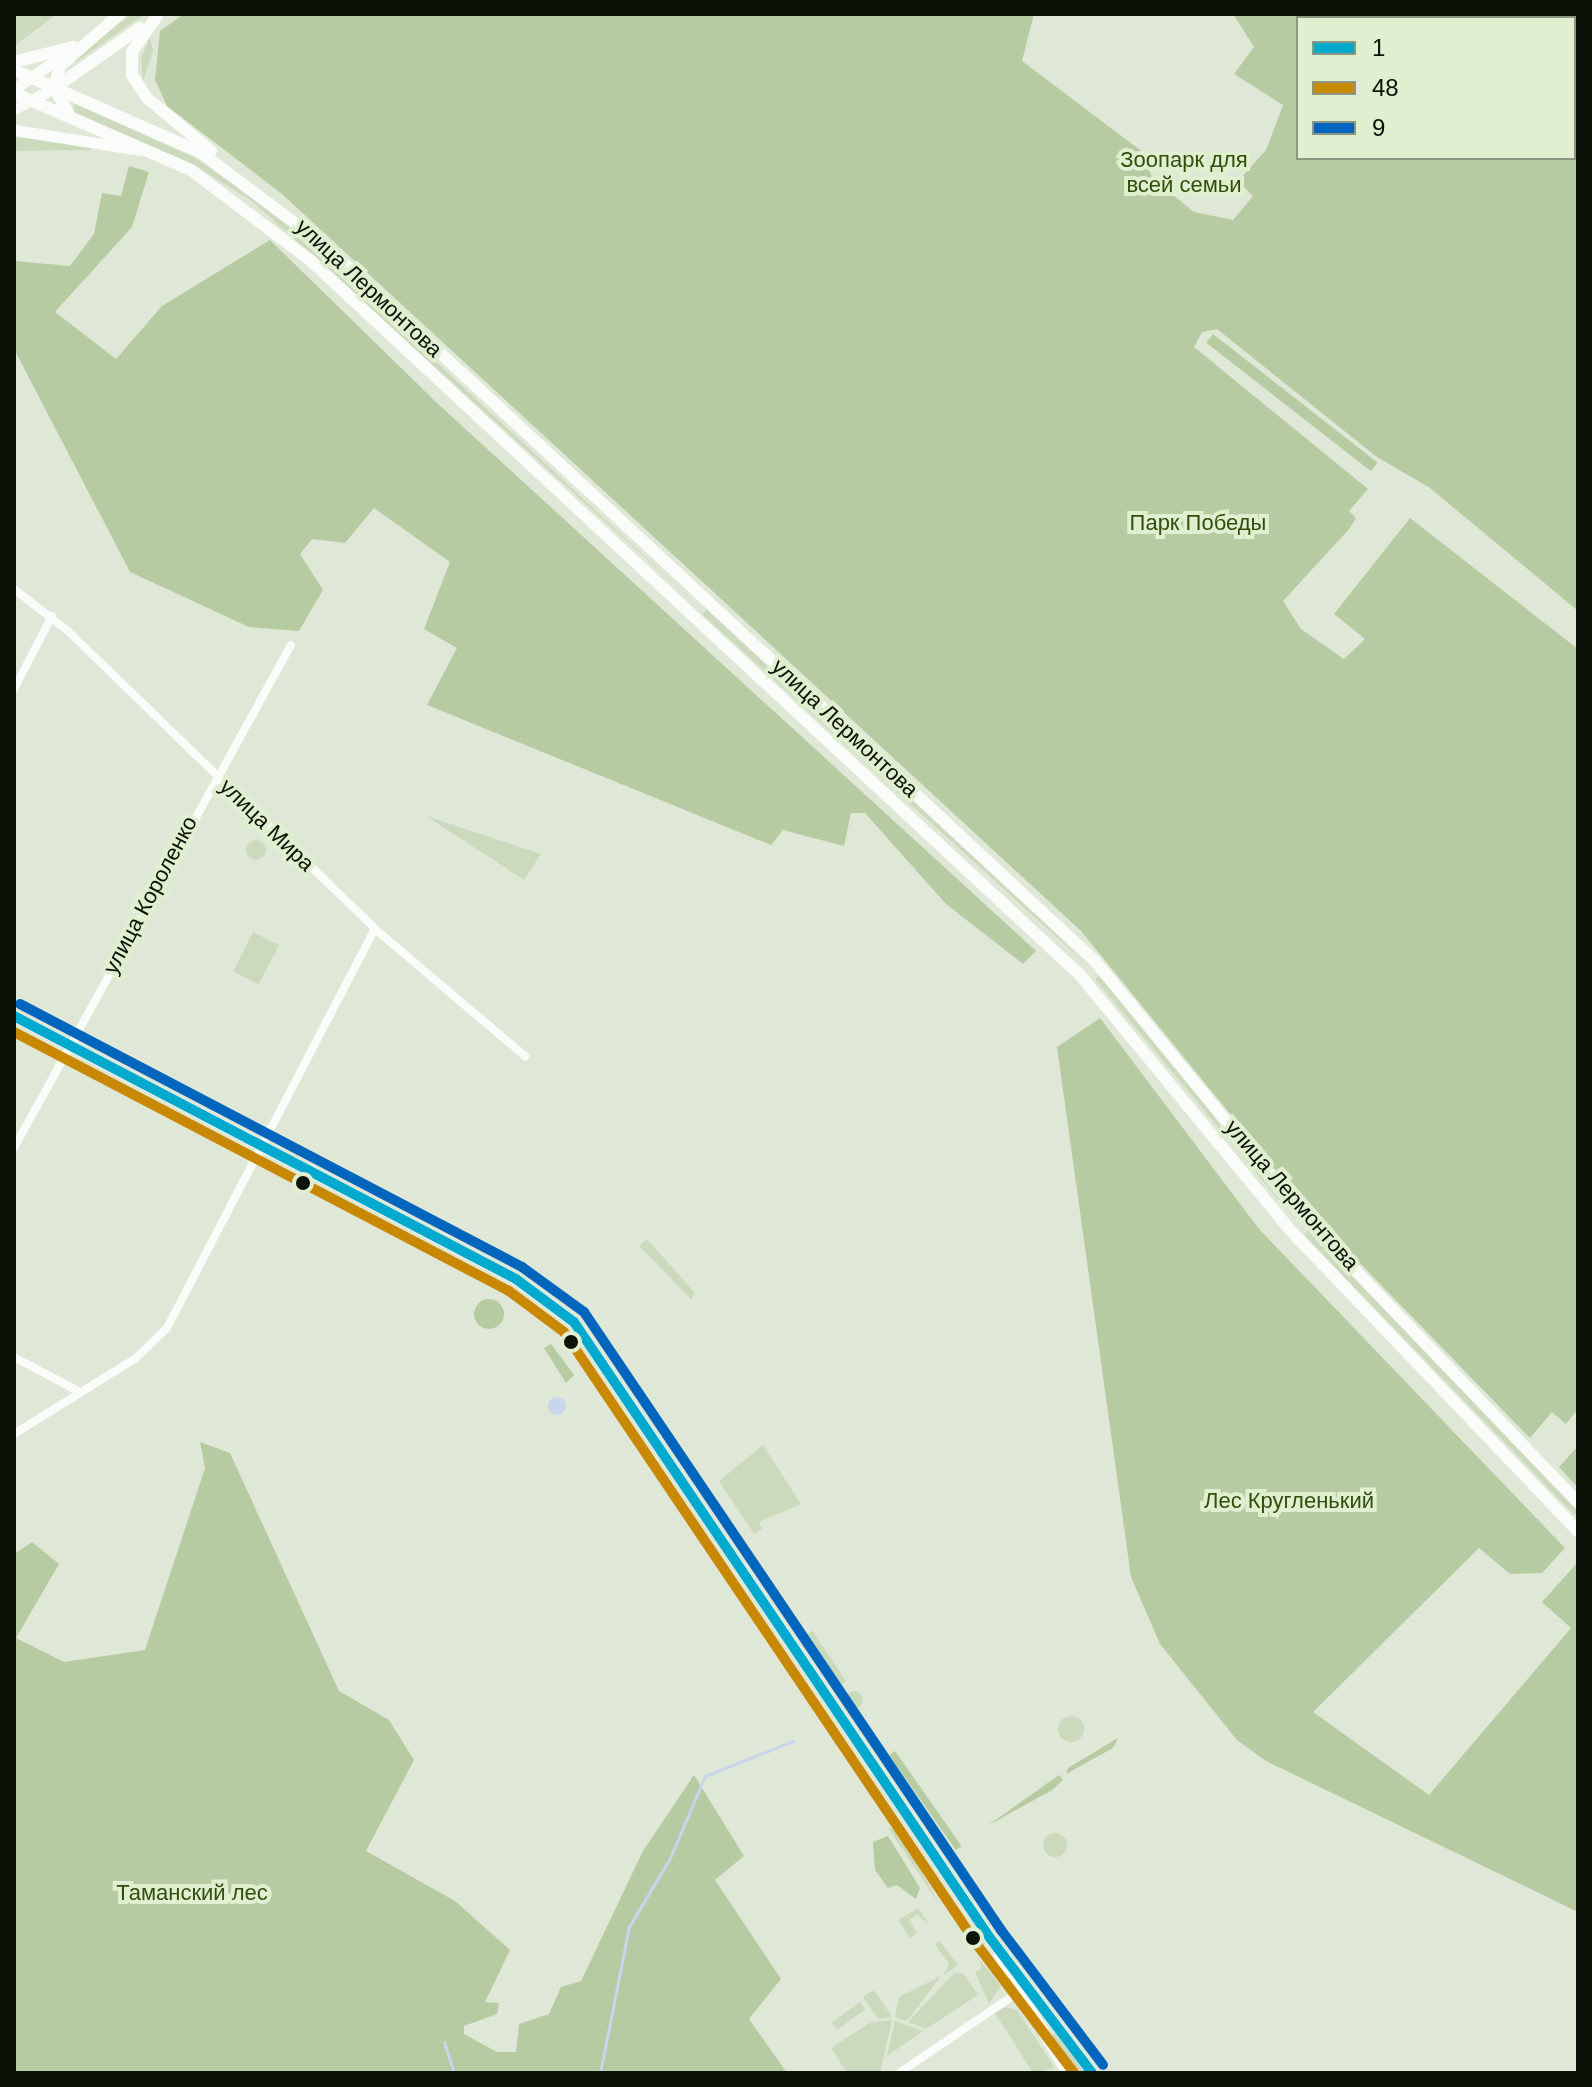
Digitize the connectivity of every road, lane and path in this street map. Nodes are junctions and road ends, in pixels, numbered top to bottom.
1 (120, 14) edge
2 (158, 15) edge
3 (76, 46) junction
4 (14, 62) edge
5 (14, 70) edge
6 (31, 77) junction
7 (54, 88) junction
8 (14, 91) edge
9 (32, 100) junction
10 (14, 109) edge
11 (75, 119) junction
12 (14, 130) edge
13 (152, 152) junction
14 (260, 191) junction
15 (14, 589) edge
16 (705, 599) junction
17 (52, 616) junction
18 (691, 616) junction
19 (291, 645) dead end
20 (14, 689) edge
21 (216, 776) junction
22 (375, 929) junction
23 (14, 1016) edge
24 (69, 1044) junction
25 (525, 1056) dead end
26 (261, 1146) junction
27 (14, 1148) edge
28 (1307, 1220) junction
29 (1292, 1232) junction
30 (14, 1357) edge
31 (80, 1392) junction
32 (14, 1434) edge
33 (1578, 1503) edge
34 (1578, 1531) edge
35 (990, 1938) junction
36 (1029, 1985) junction
37 (1017, 1992) junction
38 (899, 2073) edge
39 (1067, 2073) edge
40 (1092, 2073) edge

1 - 3 main road
2 - 7 main road
2 - 14 main road
3 - 4 main road
3 - 6 main road
3 - 7 main road
5 - 6 main road, улица Лермонтова
6 - 7 main road, улица Лермонтова
6 - 8 main road
7 - 9 main road
7 - 11 main road
7 - 14 main road, улица Лермонтова
8 - 9 main road, улица Лермонтова
9 - 10 main road
9 - 11 main road, улица Лермонтова
11 - 13 main road, улица Лермонтова
12 - 13 main road, улица Лермонтова
13 - 18 main road, улица Лермонтова
14 - 16 main road, улица Лермонтова
15 - 17 street, улица Мира
16 - 18 main road
16 - 28 main road, улица Лермонтова
17 - 20 street
17 - 21 street, улица Мира
18 - 29 main road, улица Лермонтова
19 - 21 street, улица Короленко
21 - 22 street, улица Мира
21 - 24 street, улица Короленко
22 - 25 street, улица Мира
22 - 26 street
23 - 24 main road
24 - 26 main road
24 - 27 street, улица Короленко
26 - 31 street
26 - 35 main road
28 - 29 main road
28 - 33 main road, улица Лермонтова
29 - 34 main road, улица Лермонтова
30 - 31 street
31 - 32 street
35 - 36 main road
35 - 37 main road
36 - 37 street
36 - 40 main road
37 - 38 street
37 - 39 main road

